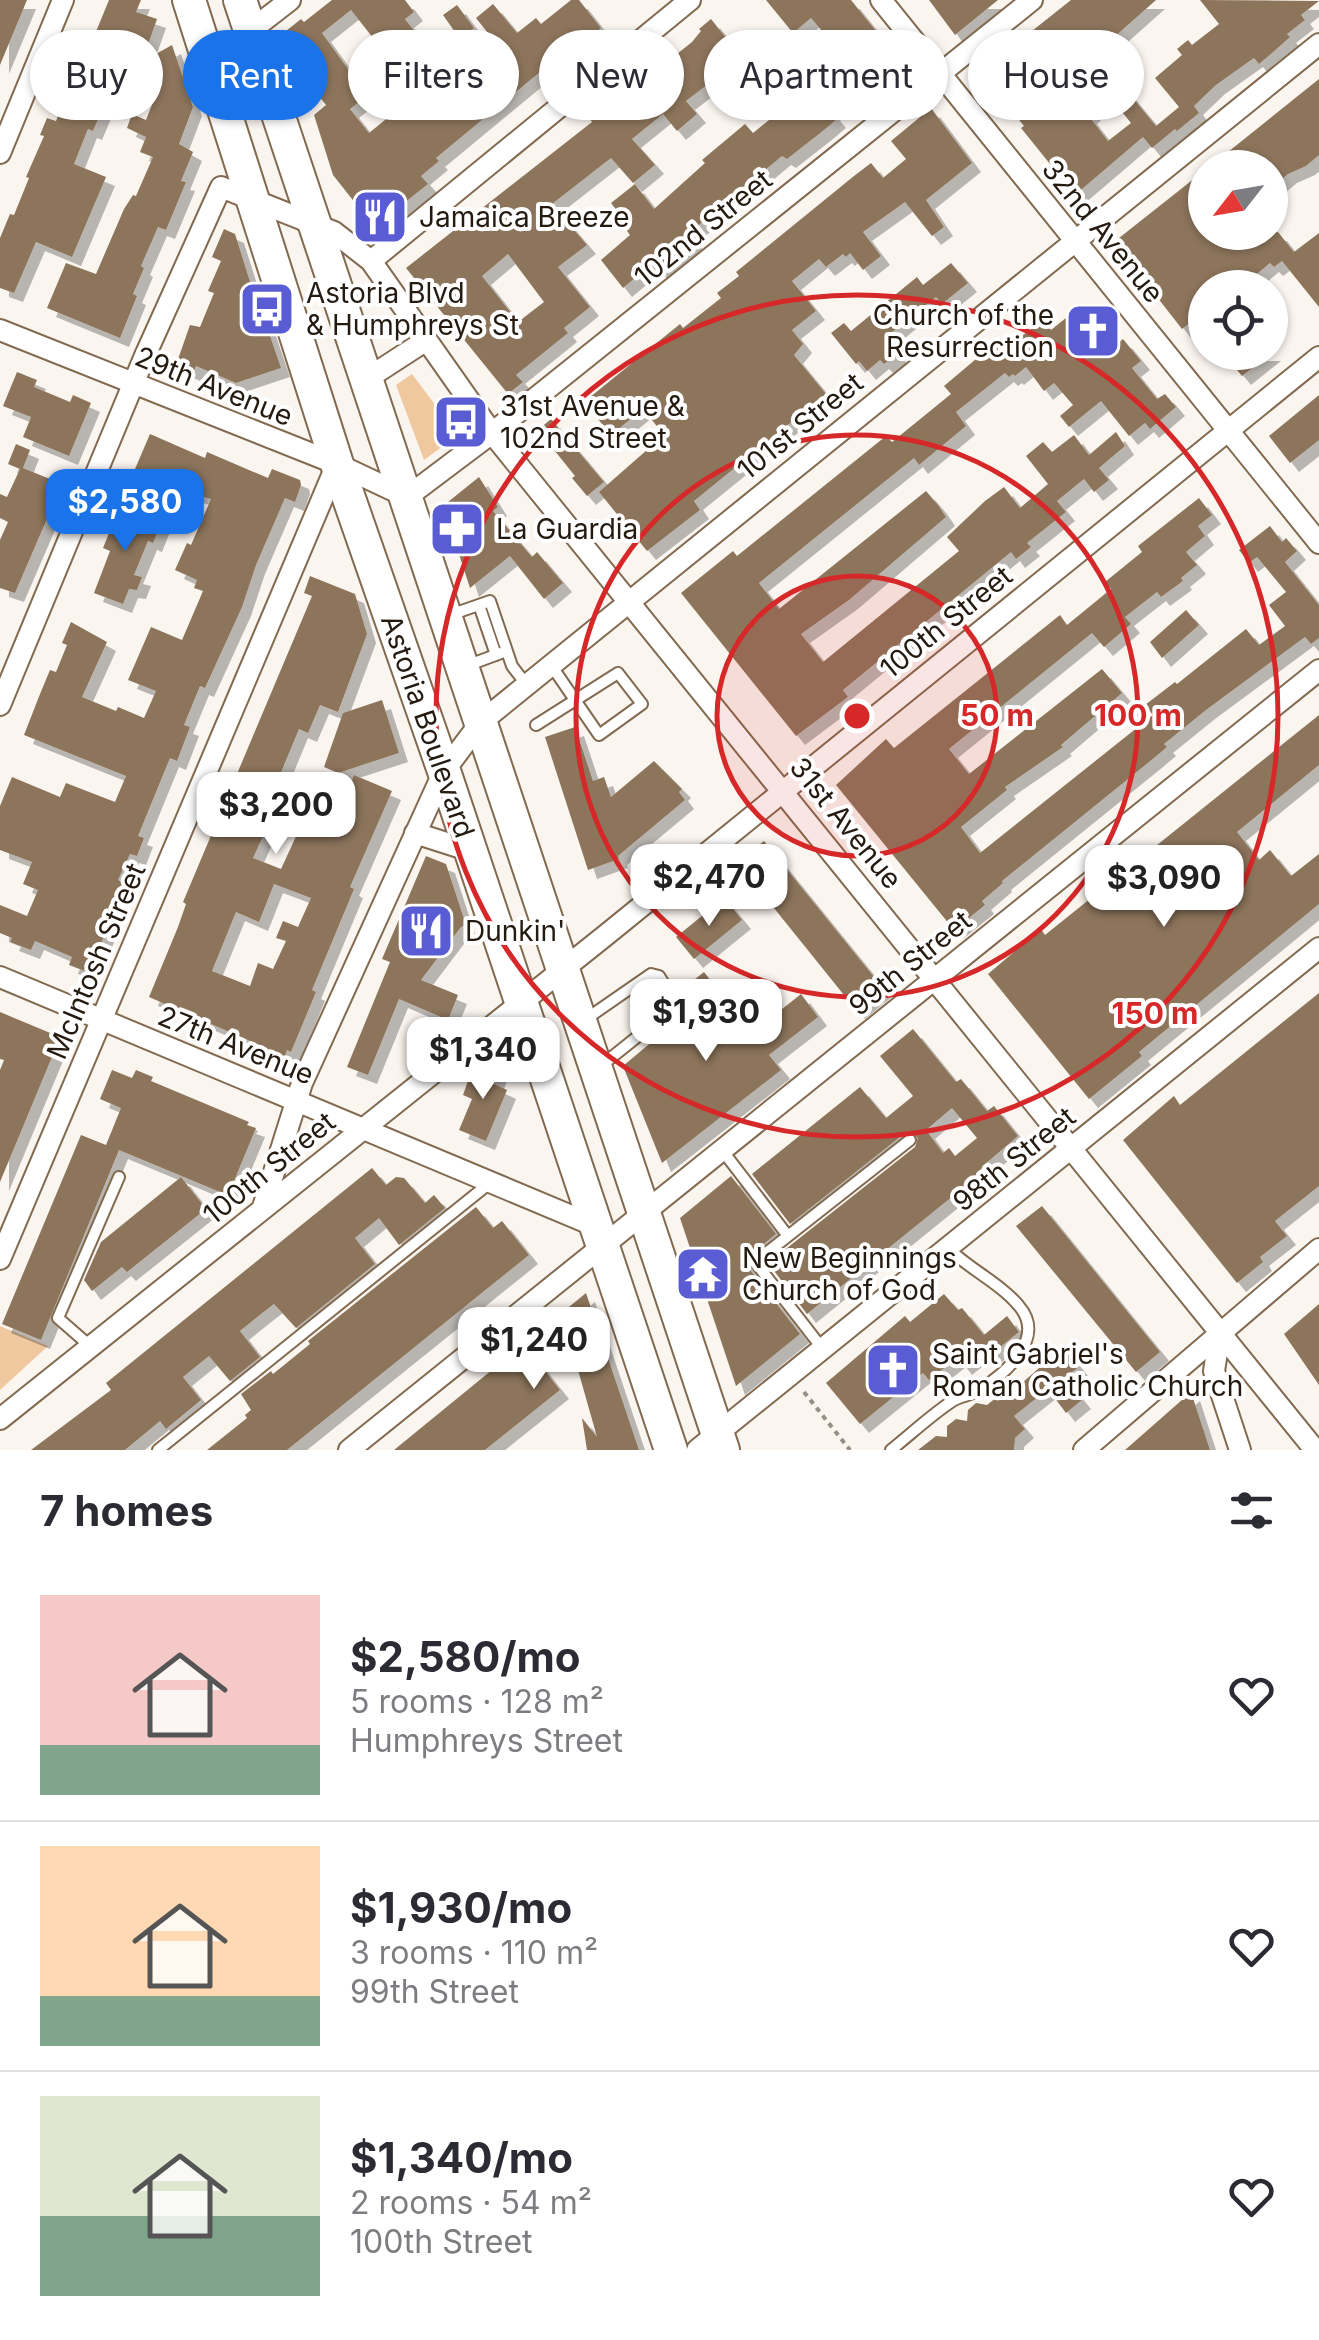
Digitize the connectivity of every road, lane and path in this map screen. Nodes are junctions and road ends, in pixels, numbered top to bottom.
1 (63, 0) edge
2 (189, 0) edge
3 (290, 0) edge
4 (690, 0) edge
5 (881, 0) edge
6 (1032, 0) edge
7 (245, 16) edge
8 (905, 30) edge
9 (1319, 44) edge
10 (948, 68) edge
11 (948, 84) edge
12 (883, 120) edge
13 (0, 152) edge
14 (255, 203) junction
15 (325, 229) junction
16 (1076, 241) junction
17 (371, 260) junction
18 (0, 330) edge
19 (424, 341) junction
20 (1319, 357) edge
21 (368, 378) junction
22 (133, 383) junction
23 (1228, 430) junction
24 (492, 433) junction
25 (337, 464) junction
26 (407, 497) junction
27 (1319, 543) edge
28 (629, 599) junction
29 (446, 616) junction
30 (501, 653) junction
31 (550, 664) junction
32 (463, 667) junction
33 (1319, 670) edge
34 (526, 684) junction
35 (576, 701) junction
36 (0, 704) edge
37 (536, 725) dead end
38 (462, 746) junction
39 (782, 789) junction
40 (416, 833) junction
41 (471, 851) junction
42 (1319, 948) edge
43 (564, 968) junction
44 (0, 977) edge
45 (935, 978) junction
46 (522, 1002) junction
47 (102, 1019) junction
48 (582, 1023) junction
49 (598, 1068) junction
50 (295, 1099) junction
51 (365, 1128) junction
52 (910, 1140) dead end
53 (1071, 1148) junction
54 (721, 1150) junction
55 (119, 1177) dead end
56 (492, 1182) junction
57 (262, 1209) junction
58 (643, 1213) junction
59 (605, 1235) junction
60 (788, 1236) junction
61 (948, 1248) junction
62 (1319, 1249) edge
63 (0, 1259) edge
64 (1220, 1332) junction
65 (90, 1346) junction
66 (823, 1349) junction
67 (804, 1392) dead end
68 (0, 1418) edge
69 (712, 1445) edge
70 (158, 1450) edge
71 (349, 1450) edge
72 (672, 1450) edge
73 (850, 1450) edge
74 (891, 1450) edge
75 (1084, 1450) edge
76 (1240, 1450) edge
77 (1315, 1450) edge

1 - 13 street
2 - 14 main road, Astoria Boulevard
3 - 7 street
4 - 17 street
5 - 8 street, 32nd Avenue
6 - 10 street, 102nd Street
7 - 15 main road, Astoria Boulevard
9 - 16 street, 101st Street
11 - 16 street, 32nd Avenue
12 - 24 street, 102nd Street
14 - 15 street, 31st Avenue
14 - 22 street, 31st Avenue
14 - 25 main road, Astoria Boulevard
15 - 17 street, 31st Avenue
15 - 21 main road, Astoria Boulevard
16 - 23 street, 32nd Avenue
16 - 28 street, 101st Street
17 - 19 street, 31st Avenue
18 - 22 street, 29th Avenue
19 - 21 street
19 - 24 street, 31st Avenue
20 - 23 street, 100th Street
21 - 26 main road, Astoria Boulevard
22 - 25 street, 29th Avenue
22 - 36 street
23 - 27 street, 32nd Avenue
23 - 39 street, 100th Street
24 - 26 street, 102nd Street
24 - 28 street, 31st Avenue
25 - 26 street, 29th Avenue
25 - 38 main road, Astoria Boulevard
25 - 47 street, McIntosh Street
26 - 29 main road, Astoria Boulevard
28 - 31 street, 101st Street
28 - 39 street, 31st Avenue
29 - 30 lane
29 - 32 main road, Astoria Boulevard
30 - 32 lane
30 - 34 lane
31 - 34 street, 101st Street
31 - 35 lane
32 - 38 main road, Astoria Boulevard
33 - 45 street, 99th Street
34 - 38 street, 101st Street
35 - 35 lane
35 - 37 lane
38 - 40 street
38 - 41 main road, Astoria Boulevard
38 - 43 main road, Astoria Boulevard
39 - 43 street, 100th Street
39 - 45 street, 31st Avenue
40 - 41 street
40 - 50 street
41 - 46 main road, Astoria Boulevard
42 - 53 street, 98th Street
43 - 46 street, 100th Street
43 - 48 main road, Astoria Boulevard
44 - 47 street, 27th Avenue
45 - 53 street, 31st Avenue
45 - 54 street, 99th Street
46 - 51 street, 100th Street
46 - 59 main road, Astoria Boulevard
47 - 50 street, 27th Avenue
47 - 63 street, McIntosh Street
48 - 49 main road, Astoria Boulevard
48 - 49 lane
49 - 58 main road, Astoria Boulevard
50 - 51 street, 27th Avenue
50 - 57 street
51 - 56 street, 27th Avenue
51 - 57 street, 100th Street
52 - 60 lane
53 - 61 street, 98th Street
53 - 64 street, 31st Avenue
54 - 58 street, 99th Street
54 - 60 lane
55 - 65 lane
56 - 59 street, 27th Avenue
56 - 70 lane
57 - 65 street, 100th Street
58 - 59 street, 99th Street
58 - 69 main road, Astoria Boulevard
59 - 71 street, 99th Street
59 - 72 main road, Astoria Boulevard
60 - 66 lane
61 - 66 street, 98th Street
61 - 74 lane
62 - 64 street
64 - 75 street
64 - 76 street
64 - 77 street, 31st Avenue
65 - 68 street, 100th Street
66 - 69 street, 98th Street
67 - 73 path

